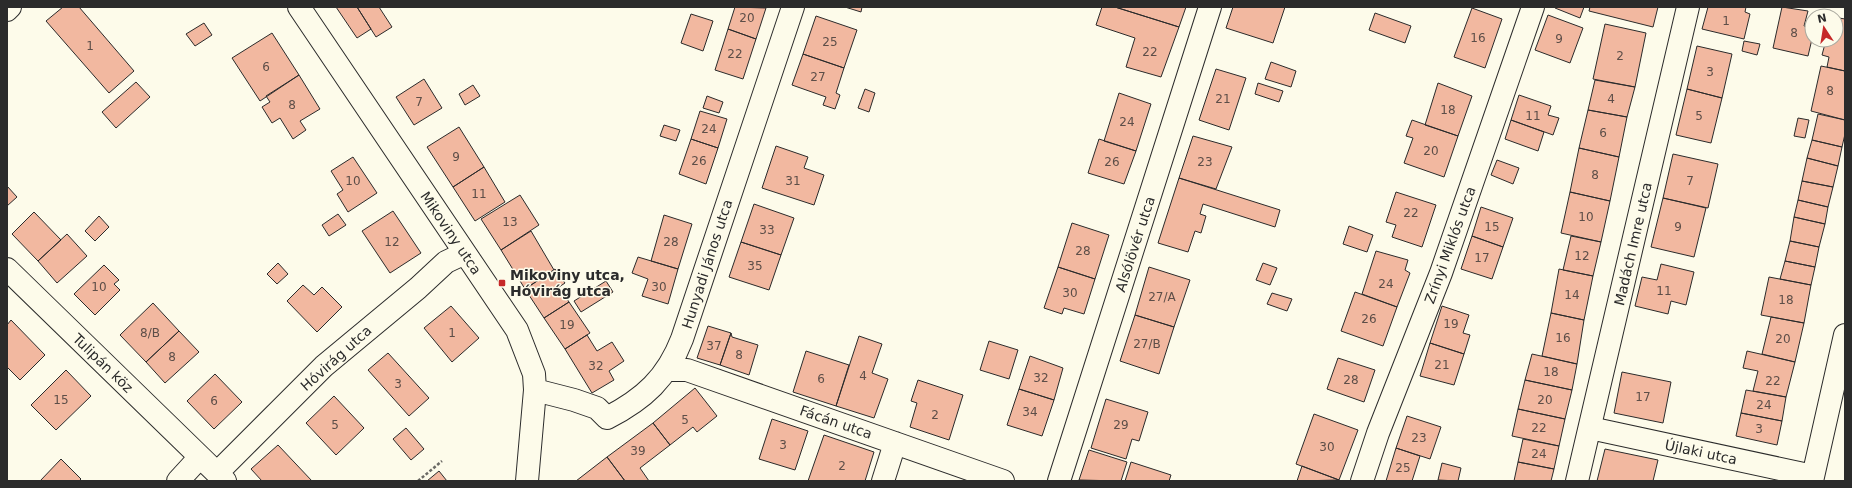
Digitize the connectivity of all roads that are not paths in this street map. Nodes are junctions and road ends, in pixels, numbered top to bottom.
1 (10, 7) edge
2 (299, 7) edge
3 (793, 7) edge
4 (1210, 7) edge
5 (1533, 7) edge
6 (1688, 7) edge
7 (7, 10) edge
8 (465, 253) junction
9 (7, 269) edge
10 (1845, 335) edge
11 (667, 370) junction
12 (535, 390) junction
13 (1590, 428) junction
14 (896, 444) junction
15 (200, 457) junction
16 (221, 477) edge
17 (1813, 478) edge
18 (178, 481) edge
19 (527, 481) edge
20 (883, 481) edge
21 (1003, 481) edge
22 (1059, 481) edge
23 (1362, 481) edge
24 (1577, 481) edge

1 - 7 street
2 - 8 street, Mikoviny utca
3 - 11 street, Hunyadi János utca
4 - 22 street, Alsólövér utca
5 - 23 street, Zrínyi Miklós utca
6 - 13 street, Madách Imre utca
8 - 12 street, Mikoviny utca
8 - 16 street, Hóvirág utca
9 - 15 street, Tulipán köz
10 - 17 street
11 - 12 street, Hunyadi János utca
11 - 14 street, Fácán utca
12 - 19 street, Mikoviny utca
13 - 17 street, Újlaki utca
13 - 24 street, Madách Imre utca
14 - 20 street
14 - 21 street, Fácán utca
15 - 16 street, Tulipán köz
15 - 18 street

